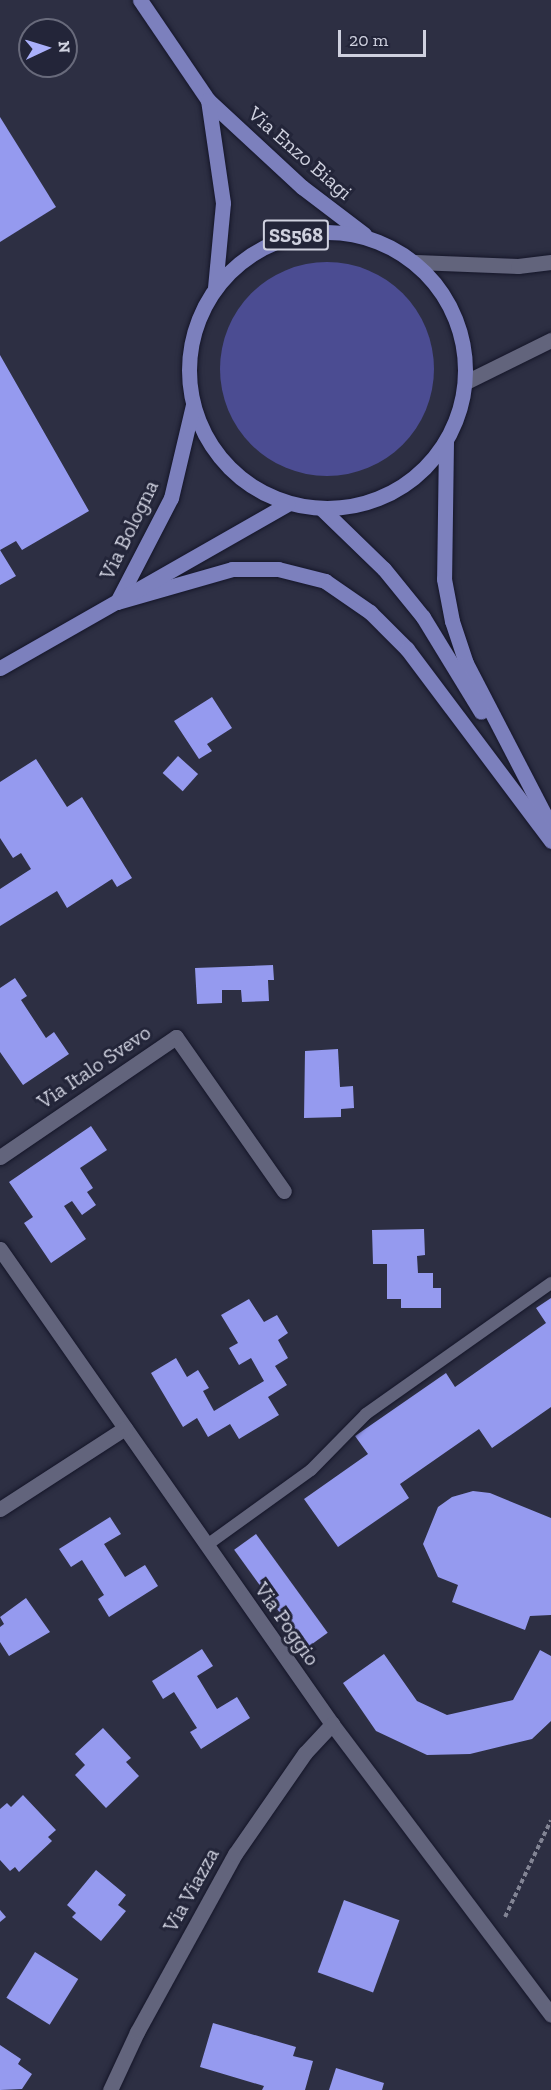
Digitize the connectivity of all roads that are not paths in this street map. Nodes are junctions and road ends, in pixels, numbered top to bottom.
1 (140, 0) edge
2 (208, 100) junction
3 (366, 236) junction
4 (416, 262) junction
5 (551, 262) edge
6 (215, 287) junction
7 (551, 340) edge
8 (466, 382) junction
9 (193, 405) junction
10 (446, 442) junction
11 (288, 504) junction
12 (322, 509) junction
13 (117, 602) junction
14 (0, 668) edge
15 (541, 809) junction
16 (551, 827) edge
17 (551, 841) edge
18 (0, 1157) edge
19 (284, 1191) dead end
20 (0, 1249) edge
21 (551, 1283) edge
22 (125, 1428) junction
23 (0, 1509) edge
24 (207, 1545) junction
25 (332, 1724) junction
26 (551, 2015) edge
27 (110, 2090) edge

1 - 2 main road, Via Enzo Biagi / SS568
2 - 3 main road, Via Enzo Biagi / SS568
2 - 6 main road, Via Enzo Biagi / SS568
3 - 4 main road, Via Bologna / SS568
3 - 6 main road, Via Bologna / SS568
4 - 5 street, Via Bologna
4 - 8 main road, Via Bologna / SS568
6 - 9 main road, Via Bologna / SS568
7 - 8 street
8 - 10 main road, Via Bologna / SS568
9 - 11 main road, Via Bologna / SS568
9 - 13 main road, Via Bologna / SS568
10 - 12 main road, Via Bologna / SS568
10 - 15 main road
11 - 12 main road, Via Bologna / SS568
11 - 13 main road, Via Bologna
12 - 15 main road
13 - 14 main road, Via Bologna
13 - 17 main road
15 - 16 main road
18 - 19 street, Via Italo Svevo
20 - 22 street, Via Poggio
21 - 24 lane
22 - 23 street
22 - 24 street, Via Poggio
24 - 25 street, Via Poggio
25 - 26 street, Via Poggio
25 - 27 street, Via Viazza

